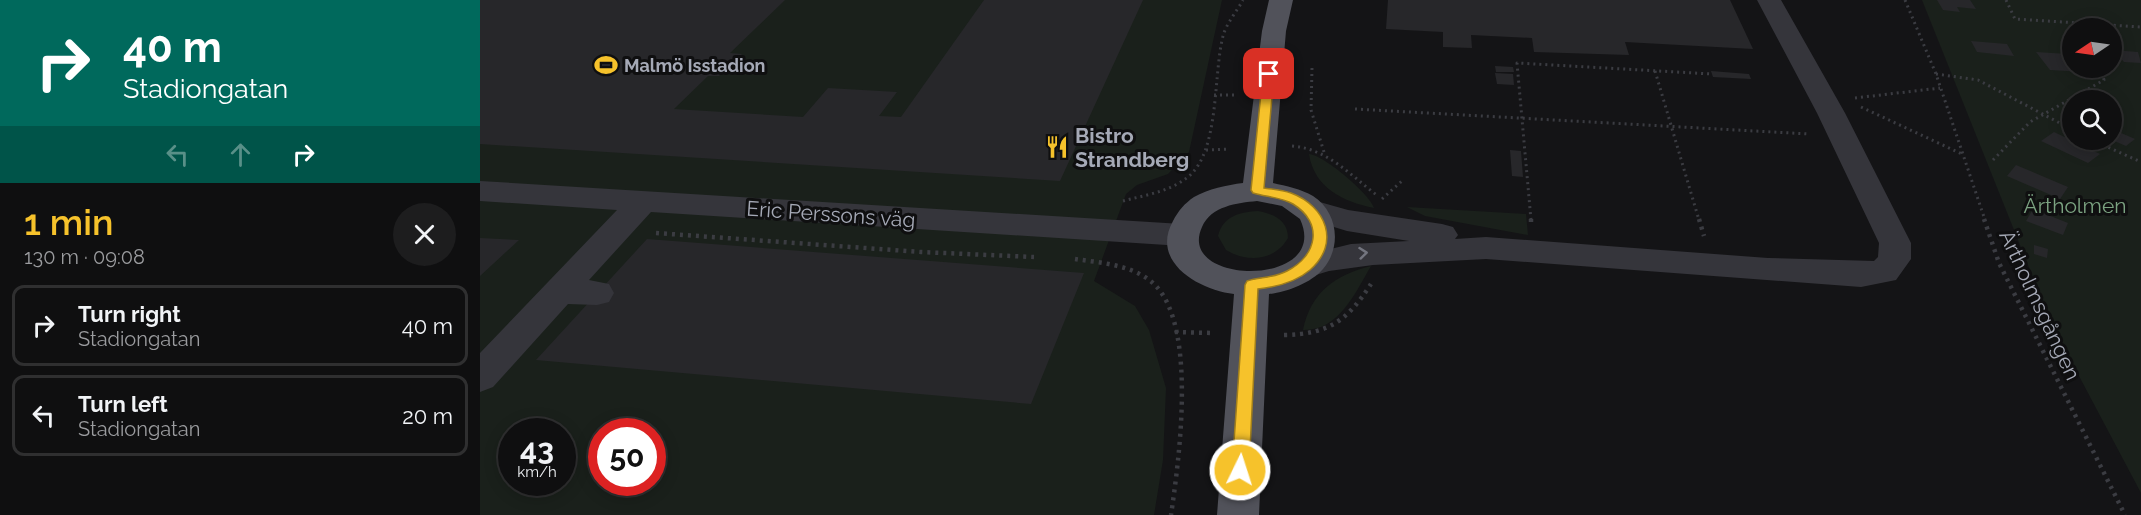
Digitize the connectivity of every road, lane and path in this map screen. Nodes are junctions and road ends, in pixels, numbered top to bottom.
1 (1242, 0) edge
2 (1281, 0) edge
3 (1769, 0) edge
4 (1905, 0) edge
5 (2006, 0) edge
6 (2062, 22) edge
7 (2122, 26) edge
8 (2141, 27) edge
9 (1312, 68) dead end
10 (1655, 71) junction
11 (1712, 74) dead end
12 (1936, 74) junction
13 (2104, 78) edge
14 (1940, 88) junction
15 (1214, 95) junction
16 (1235, 95) dead end
17 (1834, 99) junction
18 (1355, 109) dead end
19 (2039, 114) junction
20 (1522, 118) junction
21 (2062, 125) edge
22 (1671, 126) junction
23 (1842, 136) junction
24 (2114, 150) edge
25 (1324, 152) dead end
26 (1962, 154) junction
27 (1993, 160) dead end
28 (2141, 162) edge
29 (1403, 180) dead end
30 (1257, 190) junction
31 (480, 191) edge
32 (1382, 199) dead end
33 (1133, 200) dead end
34 (643, 201) junction
35 (1309, 210) junction
36 (616, 230) junction
37 (1182, 236) junction
38 (1486, 248) junction
39 (1533, 251) junction
40 (1035, 257) dead end
41 (1069, 258) dead end
42 (1306, 266) junction
43 (1713, 266) junction
44 (1252, 285) junction
45 (559, 291) junction
46 (597, 293) dead end
47 (480, 377) edge
48 (1171, 515) edge
49 (1238, 515) edge
50 (2125, 515) edge

1 - 15 path
2 - 30 main road
3 - 17 street
4 - 12 path, Ärtholmsgången
5 - 6 path
7 - 8 path
9 - 25 path
10 - 11 path
10 - 20 path
10 - 22 path
12 - 14 path, Ärtholmsgången
12 - 19 path
13 - 19 path
14 - 17 path
14 - 26 path, Ärtholmsgången
15 - 16 path
15 - 33 path
17 - 23 street
17 - 26 path
18 - 20 path
19 - 21 path
19 - 27 path
20 - 22 path
20 - 39 path
22 - 23 path
22 - 43 path
23 - 43 street
24 - 28 path
26 - 50 path, Ärtholmsgången
29 - 32 path
30 - 35 main road
30 - 37 main road
31 - 34 street, Eric Perssons väg
34 - 36 street
34 - 37 street, Eric Perssons väg
35 - 38 street
35 - 42 main road
36 - 40 path
36 - 45 street
37 - 44 main road
38 - 39 street
42 -> 38 street
39 - 43 street
41 - 48 path
42 - 44 main road
44 - 49 main road
45 - 46 street
45 - 47 street

